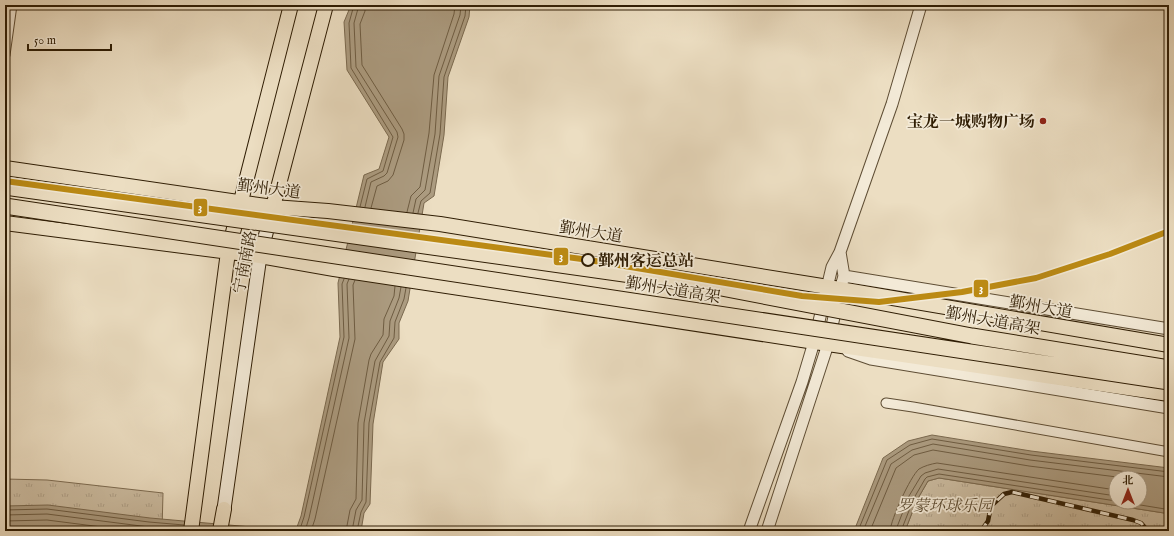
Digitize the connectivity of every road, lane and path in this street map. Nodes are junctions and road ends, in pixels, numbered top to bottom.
1 (12, 5) edge
2 (291, 5) edge
3 (326, 5) edge
4 (921, 5) edge
5 (5, 55) edge
6 (5, 168) edge
7 (5, 188) edge
8 (241, 202) junction
9 (5, 206) edge
10 (273, 207) junction
11 (5, 223) edge
12 (228, 252) junction
13 (840, 252) junction
14 (260, 256) junction
15 (844, 276) junction
16 (834, 288) junction
17 (1169, 329) edge
18 (814, 342) junction
19 (828, 344) junction
20 (1169, 345) edge
21 (1169, 368) edge
22 (1169, 382) edge
23 (1169, 394) edge
24 (886, 403) dead end
25 (1169, 408) edge
26 (1169, 452) edge
27 (224, 509) joint
28 (191, 531) edge
29 (220, 531) edge
30 (749, 531) edge
31 (766, 531) edge

1 - 5 street
2 - 8 main road, 宁南南路
3 - 10 main road, 宁南南路
4 - 13 street
6 - 8 main road, 鄞州大道
7 - 21 highway, 鄞州大道高架, bridge
8 - 10 main road, 鄞州大道
8 - 12 main road, 宁南南路
9 - 22 highway, 鄞州大道高架, bridge
10 - 14 main road, 宁南南路
10 - 16 main road, 鄞州大道
11 - 12 main road
12 - 14 main road
12 - 28 main road, 宁南南路
13 - 15 street
13 - 16 street
14 - 18 main road
14 - 27 main road, 宁南南路
15 - 16 street
15 - 17 street
16 - 18 street
16 - 19 street
16 - 20 main road, 鄞州大道
18 - 19 main road
18 - 30 street
19 - 23 main road
19 - 25 street
19 - 31 street
24 - 26 street
27 - 29 main road, 宁南南路

